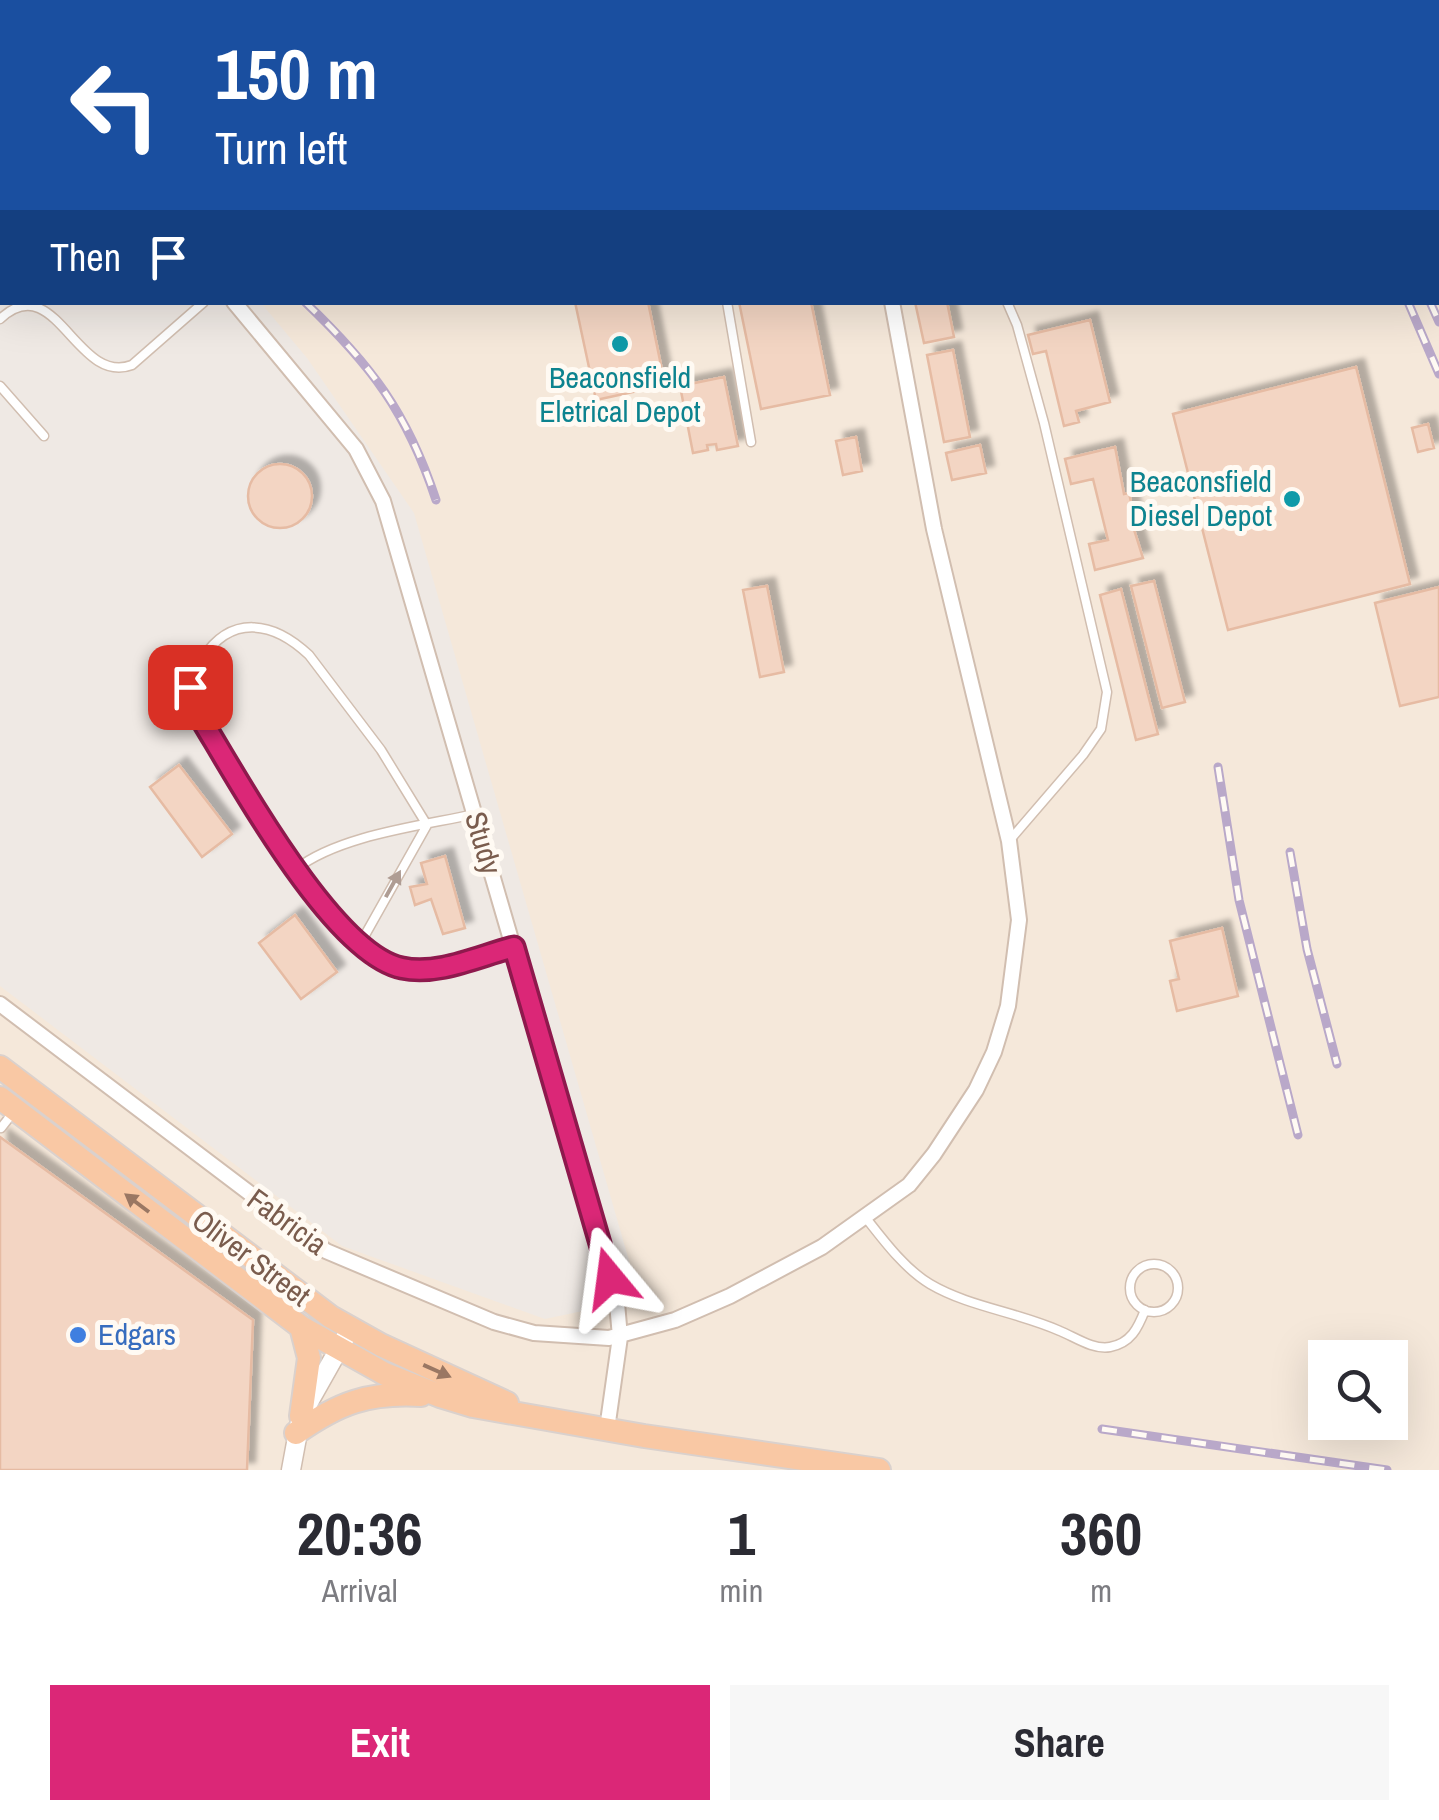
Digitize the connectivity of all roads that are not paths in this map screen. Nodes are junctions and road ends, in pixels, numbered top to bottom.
1 (201, 305) edge
2 (237, 305) edge
3 (728, 305) edge
4 (893, 305) edge
5 (1009, 305) edge
6 (0, 319) edge
7 (0, 386) edge
8 (44, 436) dead end
9 (751, 442) dead end
10 (475, 814) junction
11 (426, 825) junction
12 (1008, 841) junction
13 (296, 870) junction
14 (360, 944) junction
15 (514, 947) junction
16 (0, 1004) edge
17 (11, 1078) edge
18 (3, 1107) edge
19 (866, 1218) junction
20 (1144, 1310) junction
21 (301, 1327) junction
22 (350, 1328) junction
23 (620, 1337) junction
24 (338, 1350) junction
25 (440, 1396) junction
26 (524, 1412) junction
27 (298, 1425) junction
28 (607, 1430) junction
29 (291, 1470) edge
30 (878, 1470) edge

1 - 6 lane
2 - 10 street, Study
3 - 9 lane
4 - 12 street, Fabricia
5 - 12 lane
7 - 8 lane
10 - 11 lane
10 - 15 street, Study
11 - 13 lane
11 - 13 lane
14 -> 11 lane
12 - 19 street, Fabricia
13 - 14 lane
14 - 15 lane
15 - 23 street, Study
16 - 23 street, Fabricia
17 - 18 lane
17 - 18 lane
17 - 22 highway, Oliver Street
21 -> 18 highway, Oliver Street
19 - 20 lane
19 - 23 street, Fabricia
20 - 20 lane
21 - 24 highway, Oliver Street
21 - 27 highway
22 - 24 street
22 -> 26 highway, Oliver Street
23 - 28 street, Study
24 - 25 highway, Oliver Street
24 - 27 street
25 - 26 highway, Oliver Street
25 - 27 highway
26 - 28 highway, Oliver Street
27 - 29 street
28 - 30 highway, Oliver Street

